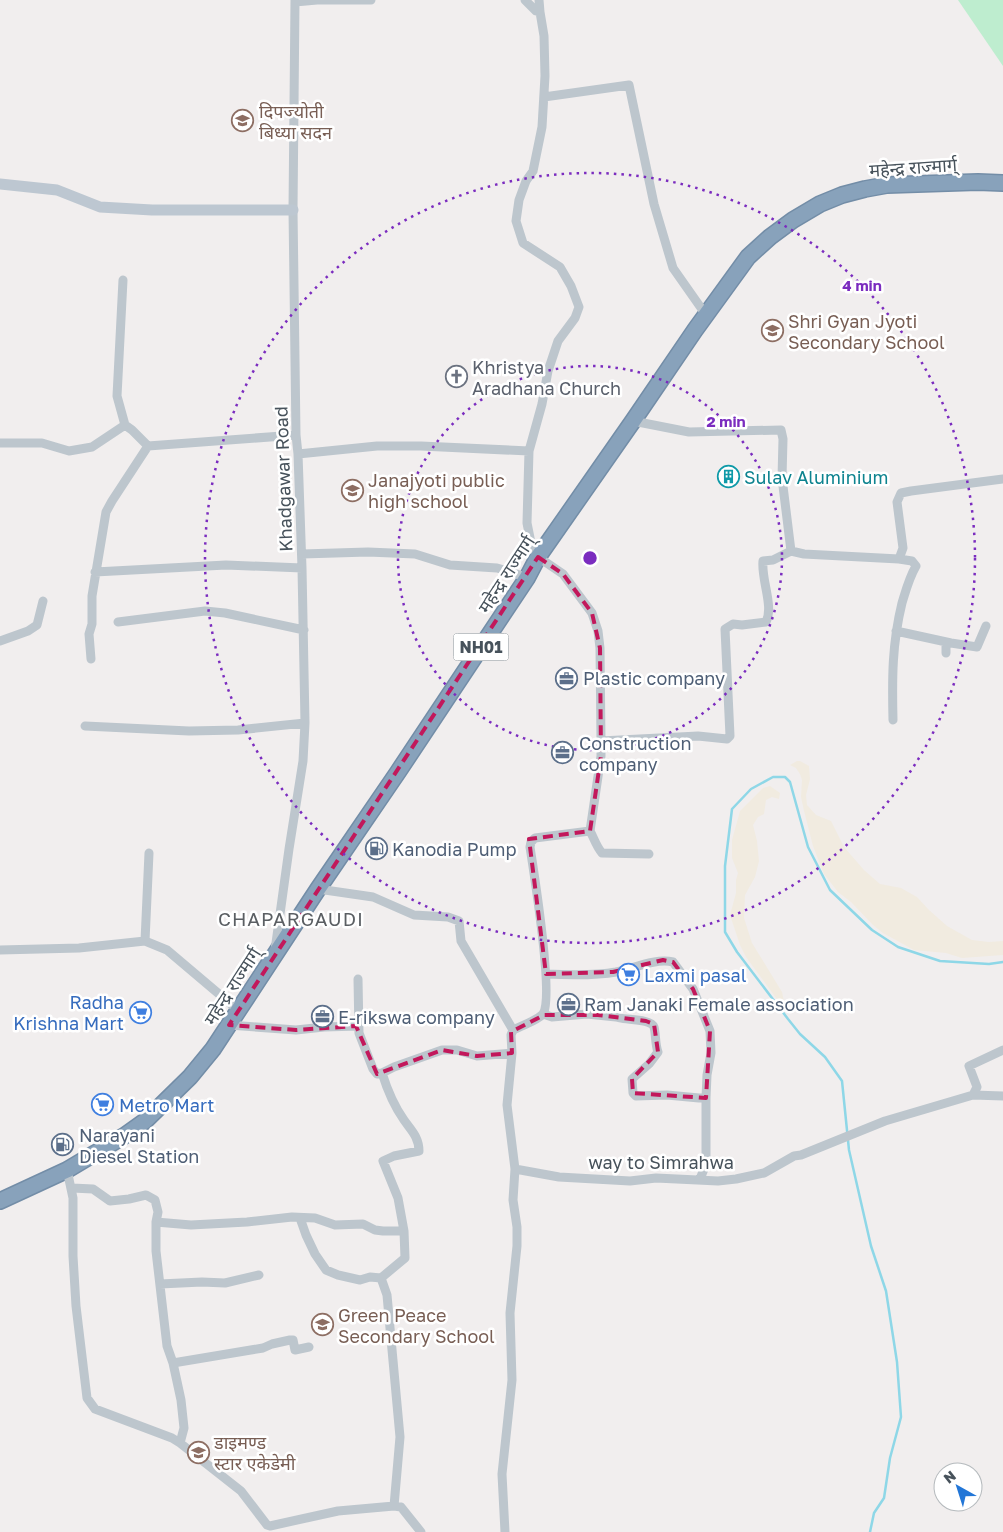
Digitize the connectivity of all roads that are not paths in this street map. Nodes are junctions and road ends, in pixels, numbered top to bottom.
1 (370, 0) edge
2 (525, 0) edge
3 (539, 0) edge
4 (295, 1) edge
5 (540, 12) junction
6 (544, 97) junction
7 (1003, 183) edge
8 (0, 184) edge
9 (293, 210) junction
10 (123, 280) dead end
11 (706, 315) junction
12 (633, 422) junction
13 (125, 425) junction
14 (296, 435) junction
15 (0, 443) edge
16 (148, 446) junction
17 (529, 451) junction
18 (298, 454) junction
19 (1003, 479) edge
20 (791, 551) junction
21 (302, 554) junction
22 (538, 557) junction
23 (899, 559) junction
24 (302, 568) junction
25 (95, 572) junction
26 (527, 578) junction
27 (43, 600) dead end
28 (118, 622) dead end
29 (986, 626) dead end
30 (304, 630) junction
31 (896, 631) junction
32 (0, 641) edge
33 (946, 642) junction
34 (946, 653) dead end
35 (91, 659) dead end
36 (894, 720) dead end
37 (305, 723) junction
38 (85, 726) dead end
39 (602, 741) junction
40 (590, 831) junction
41 (149, 853) dead end
42 (649, 854) dead end
43 (318, 889) junction
44 (145, 941) junction
45 (0, 950) edge
46 (274, 955) junction
47 (546, 974) junction
48 (358, 979) dead end
49 (238, 1011) junction
50 (542, 1014) junction
51 (229, 1025) junction
52 (359, 1026) junction
53 (513, 1030) junction
54 (1003, 1050) edge
55 (512, 1053) junction
56 (382, 1073) junction
57 (973, 1095) junction
58 (1003, 1096) edge
59 (706, 1098) junction
60 (515, 1169) junction
61 (67, 1170) junction
62 (700, 1179) junction
63 (72, 1188) junction
64 (0, 1201) edge
65 (300, 1218) junction
66 (156, 1222) junction
67 (404, 1231) junction
68 (259, 1275) dead end
69 (381, 1278) junction
70 (160, 1284) junction
71 (309, 1347) dead end
72 (173, 1363) junction
73 (180, 1442) junction
74 (394, 1506) junction
75 (421, 1532) edge
76 (504, 1532) edge

1 - 4 street
2 - 5 street
3 - 5 street
4 - 9 street, Khadgawar Road
5 - 6 street
6 - 11 street
6 - 17 street
7 - 11 highway, महेन्द्र राज्मार्ग् / NH01
8 - 9 street
9 - 14 street, Khadgawar Road
10 - 13 street
11 - 12 highway, महेन्द्र राज्मार्ग् / NH01
12 - 20 street
12 - 22 highway, महेन्द्र राज्मार्ग् / NH01
13 - 15 street
13 - 16 street
14 - 16 street
14 - 18 street, Khadgawar Road
16 - 25 street
17 - 18 street
17 - 22 street
18 - 21 street, Khadgawar Road
19 - 23 street
20 - 23 street
20 - 39 street
21 - 24 street, Khadgawar Road
21 - 26 street
22 - 26 highway, महेन्द्र राज्मार्ग् / NH01
22 - 39 street
23 - 31 street
24 - 25 street
24 - 30 street, Khadgawar Road
25 - 35 street
26 - 43 highway, महेन्द्र राज्मार्ग् / NH01
27 - 32 street
28 - 30 street
29 - 33 street
30 - 37 street, Khadgawar Road
31 - 33 street
31 - 36 street
33 - 34 street
37 - 38 street
37 - 46 street, Khadgawar Road
39 - 40 street
40 - 42 street
40 - 47 street
41 - 44 street
43 - 46 highway, महेन्द्र राज्मार्ग् / NH01
43 - 53 street
44 - 45 street
44 - 49 street
46 - 49 highway, महेन्द्र राज्मार्ग् / NH01
47 - 50 street
47 - 59 street
48 - 52 street
49 - 51 highway, महेन्द्र राज्मार्ग् / NH01
50 - 53 street
50 - 59 street
51 - 52 street
51 - 61 highway, महेन्द्र राज्मार्ग् / NH01
52 - 56 street
53 - 55 street
54 - 57 street
55 - 56 street
55 - 60 street
56 - 67 street
57 - 58 street, way to Simrahwa
57 - 62 street, way to Simrahwa
59 - 62 street
60 - 62 street, way to Simrahwa
60 - 76 street
61 - 63 street
61 - 64 highway, महेन्द्र राज्मार्ग् / NH01
63 - 66 street
63 - 73 street
65 - 66 street
65 - 67 street
65 - 69 street
66 - 70 street
67 - 69 street
68 - 70 street
69 - 74 street
70 - 72 street
71 - 72 street
72 - 73 street
73 - 74 street
74 - 75 street

